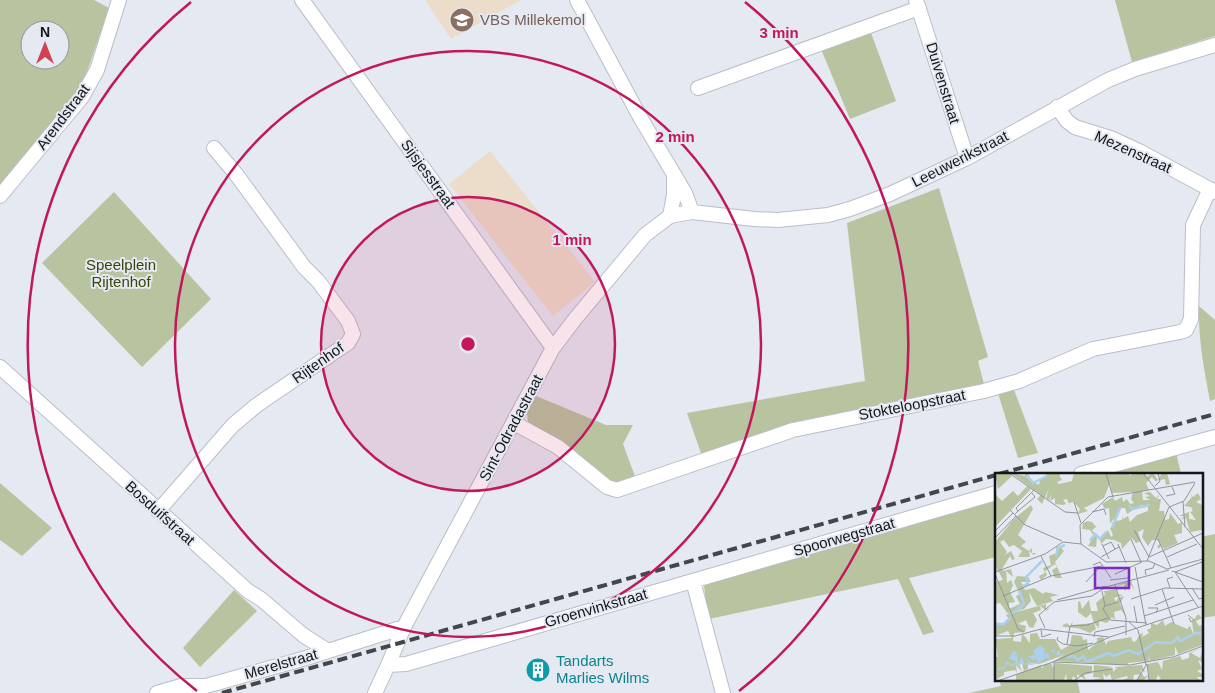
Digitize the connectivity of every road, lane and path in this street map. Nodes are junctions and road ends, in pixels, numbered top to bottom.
1 (119, 0) edge
2 (302, 0) edge
3 (577, 0) edge
4 (918, 4) edge
5 (1215, 45) edge
6 (698, 88) dead end
7 (1057, 107) junction
8 (214, 148) dead end
9 (967, 158) junction
10 (674, 175) junction
11 (1212, 190) edge
12 (0, 196) edge
13 (692, 212) junction
14 (670, 216) junction
15 (554, 348) junction
16 (0, 367) edge
17 (514, 423) junction
18 (1215, 437) edge
19 (1085, 473) edge
20 (995, 493) edge
21 (158, 511) junction
22 (692, 581) junction
23 (404, 627) junction
24 (328, 651) junction
25 (388, 665) junction
26 (156, 693) edge
27 (375, 693) edge
28 (723, 693) edge

1 - 12 street, Arendstraat
2 - 15 street, Sijsjesstraat
3 - 10 street
4 - 6 street, Duivenstraat
4 - 9 street, Duivenstraat
5 - 7 street, Leeuwerikstraat
7 - 9 street, Leeuwerikstraat
7 - 11 street, Mezenstraat
8 - 21 street, Rijtenhof
9 - 13 street, Leeuwerikstraat
10 - 13 street
10 - 14 street
11 - 17 street, Stokteloopstraat
13 - 14 street, Sint-Odradastraat
14 - 15 street, Sint-Odradastraat
15 - 17 street, Sint-Odradastraat
16 - 21 street, Bosduifstraat
17 - 23 street, Sint-Odradastraat
18 - 19 street
20 - 22 street, Spoorwegstraat
21 - 24 street, Bosduifstraat
22 - 25 street, Groenvinkstraat
22 - 28 street
23 - 24 street, Merelstraat
23 - 25 street, Sint-Odradastraat
24 - 26 street, Merelstraat
25 - 27 street, Sint-Odradastraat

